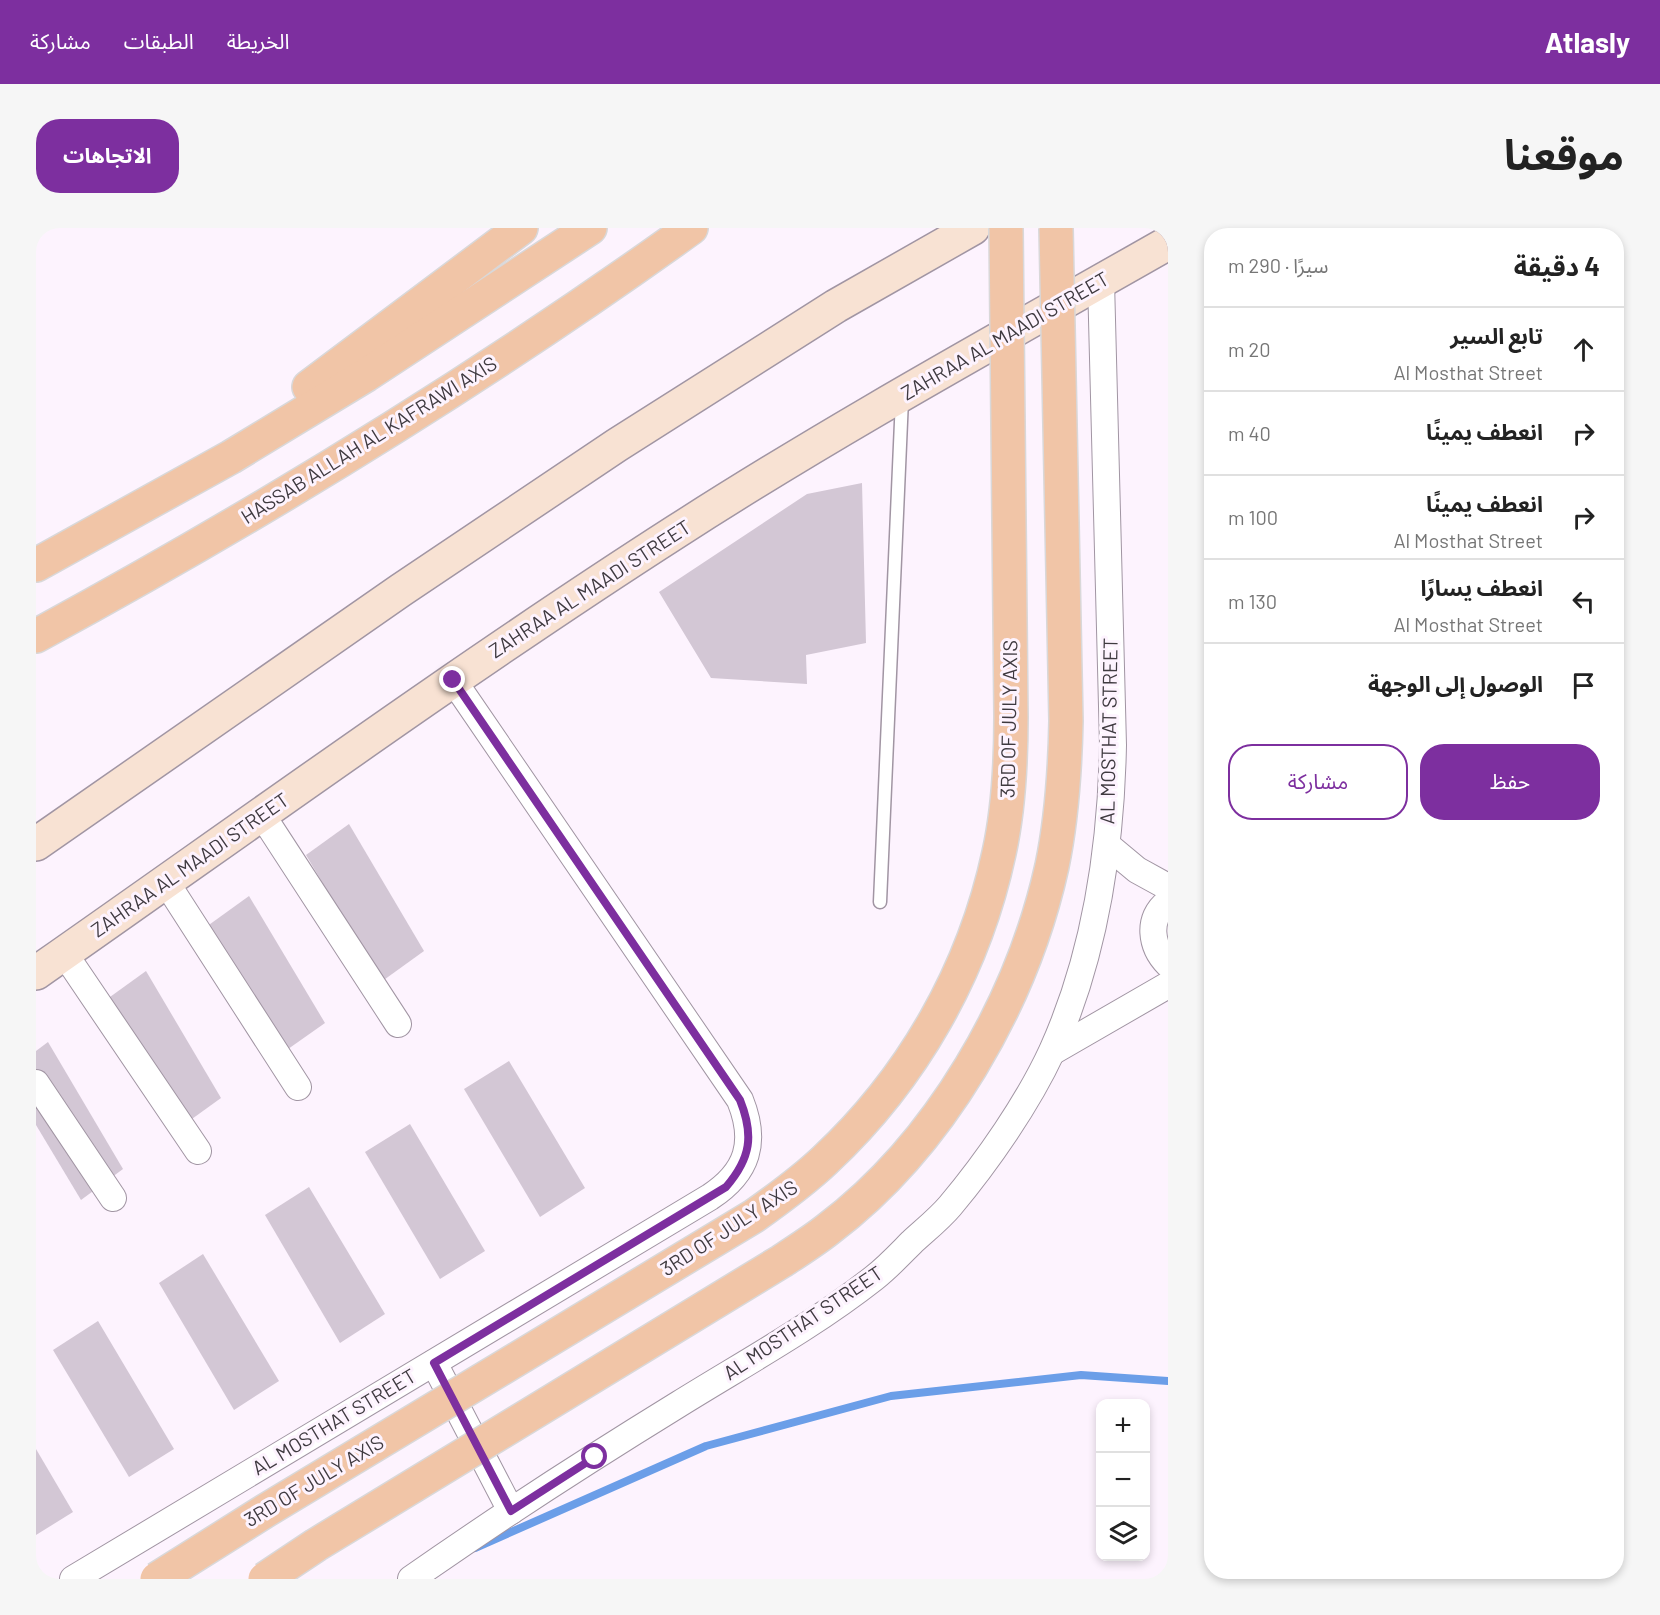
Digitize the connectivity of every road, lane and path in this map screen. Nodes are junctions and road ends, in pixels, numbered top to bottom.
1 (521, 228) edge
2 (590, 228) edge
3 (692, 228) edge
4 (973, 228) edge
5 (1006, 228) edge
6 (1056, 228) edge
7 (1168, 243) edge
8 (1101, 281) junction
9 (902, 394) junction
10 (92, 534) junction
11 (36, 565) edge
12 (36, 636) edge
13 (453, 680) junction
14 (262, 815) junction
15 (36, 844) edge
16 (1107, 845) junction
17 (166, 882) junction
18 (1168, 887) edge
19 (880, 902) dead end
20 (1168, 902) edge
21 (64, 953) junction
22 (1168, 964) edge
23 (36, 973) edge
24 (1168, 985) edge
25 (398, 1024) dead end
26 (1052, 1052) junction
27 (36, 1083) edge
28 (298, 1087) dead end
29 (198, 1150) dead end
30 (113, 1198) dead end
31 (434, 1363) junction
32 (511, 1511) junction
33 (73, 1579) edge
34 (157, 1579) edge
35 (265, 1579) edge
36 (411, 1579) edge

1 - 10 main road
2 - 10 main road
3 - 12 main road, HASSAB ALLAH AL KAFRAWI AXIS
4 - 15 main road
5 - 34 main road, 3RD OF JULY AXIS, bridge
6 - 35 main road, bridge
7 - 8 main road, ZAHRAA AL MAADI STREET
8 - 9 main road, ZAHRAA AL MAADI STREET
8 - 16 street, AL MOSTHAT STREET
9 - 13 main road, ZAHRAA AL MAADI STREET
9 - 19 lane
10 - 11 main road
13 - 14 main road, ZAHRAA AL MAADI STREET
13 - 31 street, AL MOSTHAT STREET
14 - 17 main road, ZAHRAA AL MAADI STREET
14 - 25 street
16 - 18 street
16 - 26 street, AL MOSTHAT STREET
17 - 21 main road, ZAHRAA AL MAADI STREET
17 - 28 street
20 - 22 street
21 - 23 main road, ZAHRAA AL MAADI STREET
21 - 29 street
24 - 26 street
26 - 32 street, AL MOSTHAT STREET
27 - 30 street
31 - 32 street
31 - 33 street, AL MOSTHAT STREET
32 - 36 street, AL MOSTHAT STREET

